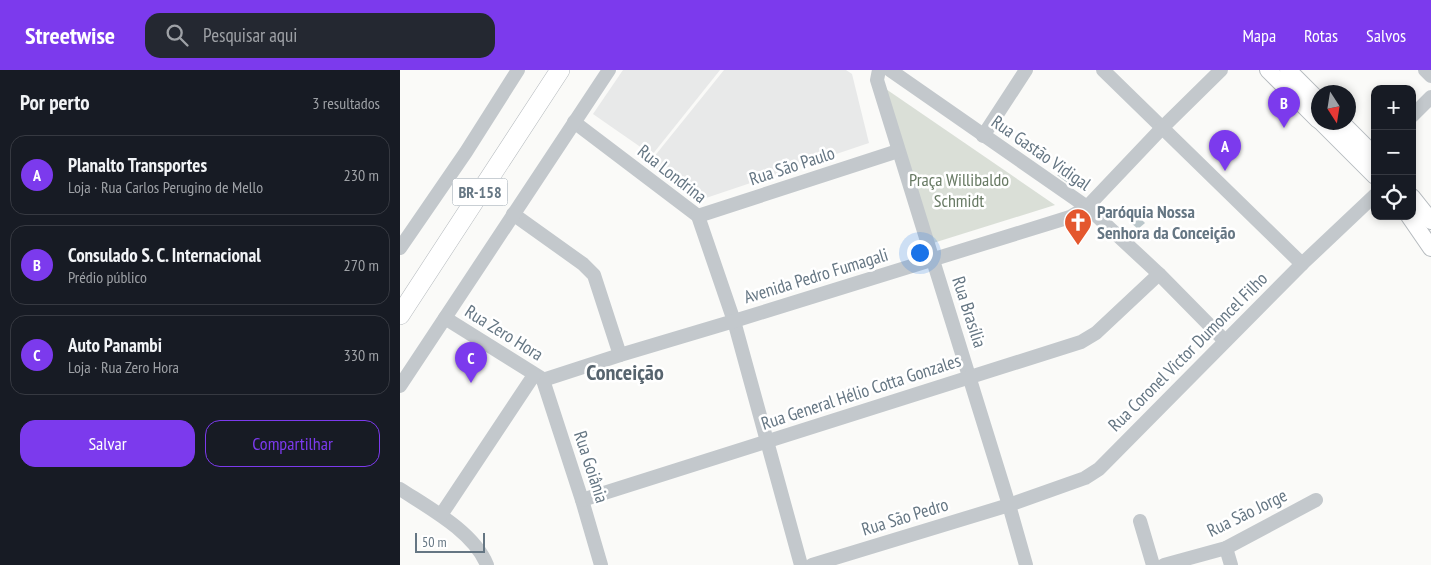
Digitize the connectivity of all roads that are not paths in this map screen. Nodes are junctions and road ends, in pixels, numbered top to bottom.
1 (518, 70) edge
2 (560, 70) edge
3 (609, 70) edge
4 (879, 70) edge
5 (890, 70) edge
6 (1026, 70) edge
7 (1103, 70) edge
8 (1222, 70) edge
9 (1424, 70) edge
10 (1279, 72) edge
11 (1431, 76) edge
12 (1311, 95) edge
13 (1431, 96) edge
14 (1311, 112) edge
15 (1416, 112) edge
16 (574, 122) junction
17 (1162, 128) junction
18 (1330, 130) edge
19 (1347, 130) edge
20 (983, 136) junction
21 (898, 151) junction
22 (1371, 160) edge
23 (1371, 160) edge
24 (1371, 199) edge
25 (1416, 203) edge
26 (1087, 207) junction
27 (513, 214) junction
28 (698, 216) junction
29 (1413, 220) edge
30 (1431, 221) edge
31 (400, 248) edge
32 (1431, 248) edge
33 (932, 259) junction
34 (1302, 264) junction
35 (1159, 274) junction
36 (400, 314) edge
37 (445, 318) junction
38 (734, 321) junction
39 (1225, 341) junction
40 (620, 355) junction
41 (969, 377) junction
42 (539, 378) junction
43 (400, 386) edge
44 (768, 442) junction
45 (400, 490) edge
46 (582, 500) junction
47 (1316, 500) dead end
48 (1009, 505) junction
49 (441, 515) junction
50 (1140, 521) dead end
51 (1226, 548) junction
52 (487, 565) edge
53 (601, 565) edge
54 (801, 565) edge
55 (812, 565) edge
56 (1026, 565) edge
57 (1153, 565) edge
58 (1164, 565) edge
59 (1231, 565) edge

1 - 31 street
2 - 36 highway, BR-158
3 - 16 street
4 - 21 street, Rua Brasília
5 - 20 street, Rua Gastão Vidigal
6 - 20 street
7 - 17 street
8 - 17 street, Avenida Pedro Fumagali
9 - 11 street
10 - 12 main road
10 - 14 main road
13 - 15 street
16 - 27 street
16 - 28 street, Rua Londrina
17 - 26 street, Avenida Pedro Fumagali
17 - 34 street
18 - 22 main road
19 - 23 main road
20 - 26 street, Rua Gastão Vidigal
21 - 28 street, Rua São Paulo
21 - 33 street, Rua Brasília
24 - 34 street, Rua Coronel Victor Dumoncel Filho
25 - 30 main road
26 - 33 street, Avenida Pedro Fumagali
26 - 35 street, Rua Gastão Vidigal
27 - 37 street
27 - 40 street
28 - 38 street, Rua Londrina
29 - 32 main road
33 - 38 street, Avenida Pedro Fumagali
33 - 41 street, Rua Brasília
34 - 39 street, Rua Coronel Victor Dumoncel Filho
35 - 39 street, Rua Gastão Vidigal
35 - 41 street, Rua General Hélio Cotta Gonzales
37 - 42 street, Rua Zero Hora
37 - 43 street
38 - 40 street, Avenida Pedro Fumagali
38 - 44 street, Rua Londrina
39 - 48 street, Rua Coronel Victor Dumoncel Filho
40 - 42 street, Avenida Pedro Fumagali
41 - 44 street, Rua General Hélio Cotta Gonzales
41 - 48 street, Rua Brasília
42 - 46 street, Rua Goiânia
42 - 49 street
44 - 46 street, Rua General Hélio Cotta Gonzales
44 - 54 street, Rua Londrina
45 - 49 street
46 - 53 street, Rua Goiânia
47 - 51 street, Rua São Jorge
48 - 55 street, Rua São Pedro
48 - 56 street, Rua Brasília
49 - 52 street
50 - 57 street
51 - 58 street, Rua São Jorge
51 - 59 street

